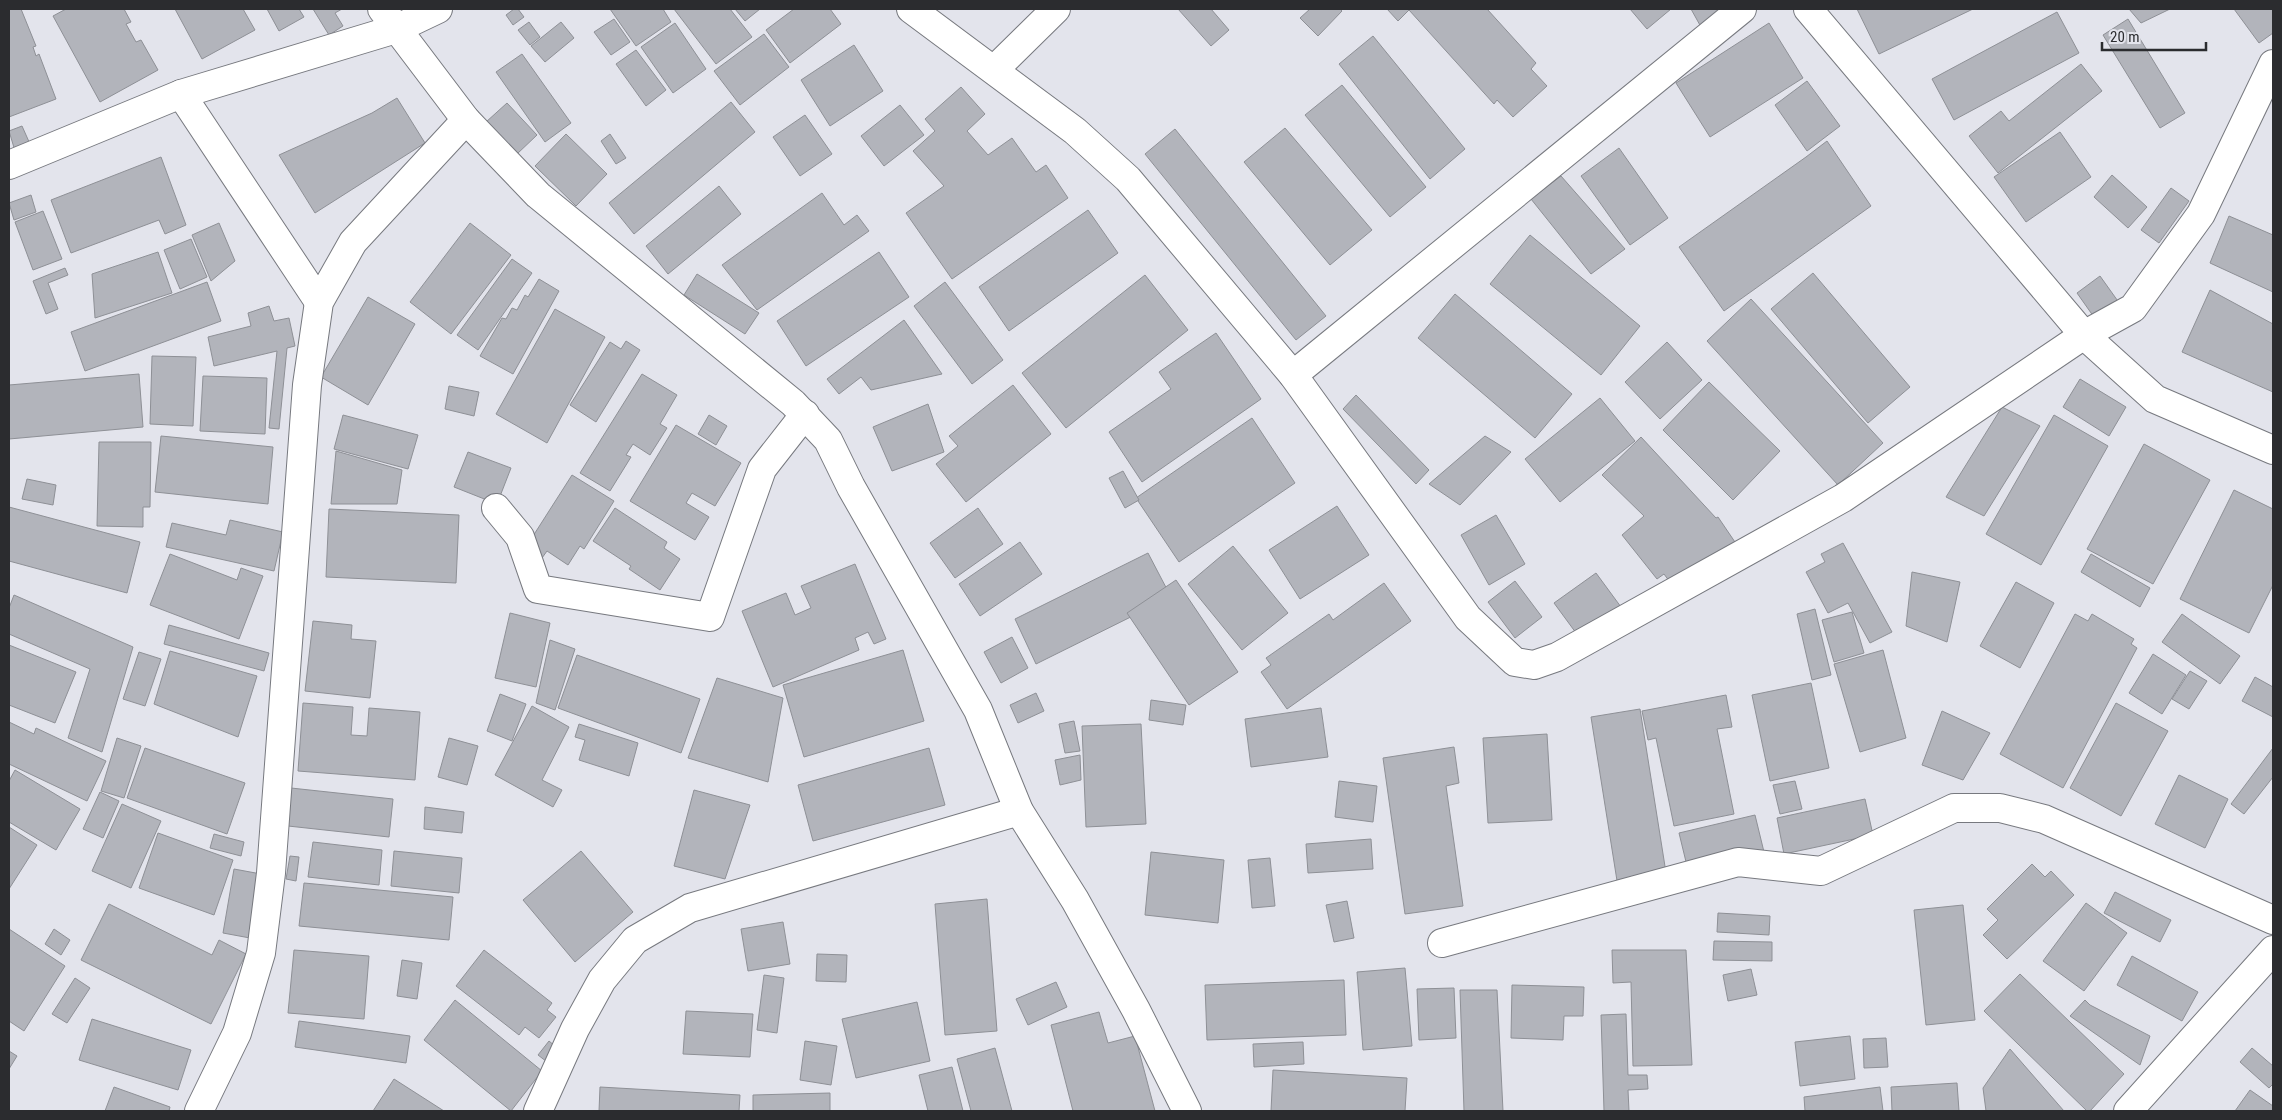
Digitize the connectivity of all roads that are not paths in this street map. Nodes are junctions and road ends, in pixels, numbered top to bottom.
1 (438, 9) edge
2 (911, 9) edge
3 (1056, 9) edge
4 (1742, 9) edge
5 (1808, 9) edge
6 (389, 19) edge
7 (2273, 64) edge
8 (994, 70) junction
9 (181, 94) junction
10 (466, 120) junction
11 (9, 165) edge
12 (319, 302) junction
13 (2084, 336) junction
14 (1293, 375) junction
15 (804, 414) junction
16 (2273, 450) edge
17 (496, 508) dead end
18 (1019, 811) junction
19 (2273, 920) edge
20 (1442, 943) dead end
21 (2273, 950) edge
22 (199, 1111) edge
23 (538, 1111) edge
24 (1187, 1111) edge
25 (2128, 1111) edge

1 - 6 street
2 - 8 street
3 - 8 street
4 - 14 street
5 - 13 street
6 - 9 street
6 - 10 street
7 - 13 street
8 - 14 street
9 - 11 street
9 - 12 street
10 - 12 street
10 - 15 street
12 - 22 street
13 - 14 street
13 - 16 street
15 - 17 street
15 - 18 street
18 - 23 street
18 - 24 street
19 - 20 street
21 - 25 street

